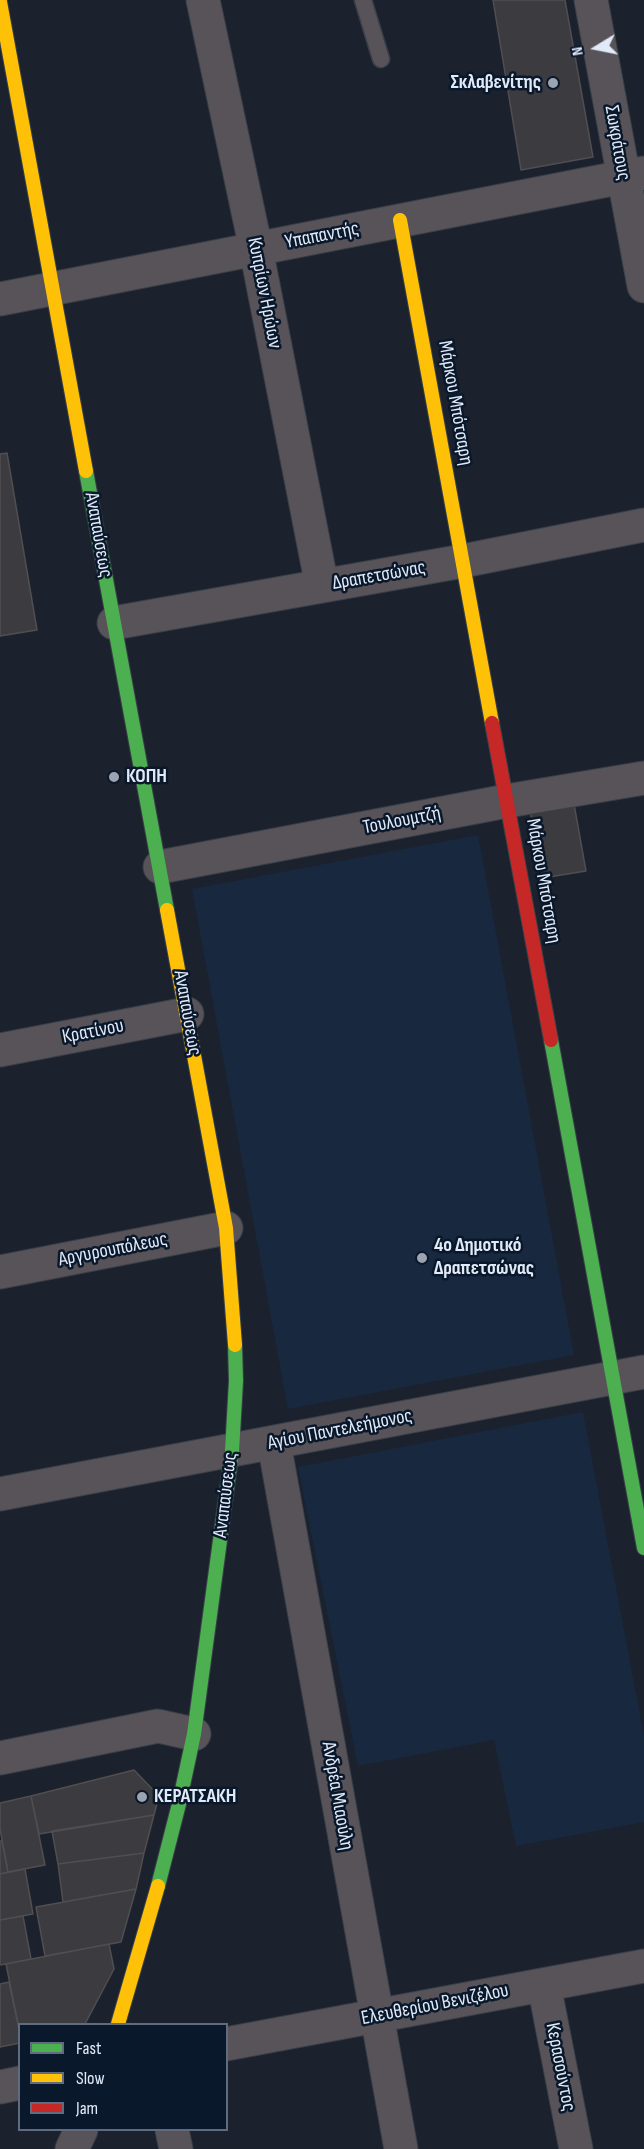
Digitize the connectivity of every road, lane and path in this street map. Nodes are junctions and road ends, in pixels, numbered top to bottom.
1 (203, 0) edge
2 (363, 0) edge
3 (591, 0) edge
4 (0, 2) edge
5 (381, 59) dead end
6 (633, 175) edge
7 (400, 220) junction
8 (256, 249) junction
9 (644, 286) edge
10 (53, 288) junction
11 (0, 299) edge
12 (644, 525) edge
13 (463, 561) junction
14 (322, 586) junction
15 (114, 623) junction
16 (644, 778) edge
17 (507, 801) junction
18 (160, 867) junction
19 (187, 1014) junction
20 (0, 1050) edge
21 (226, 1228) junction
22 (0, 1272) edge
23 (628, 1375) edge
24 (274, 1443) junction
25 (232, 1451) junction
26 (0, 1494) edge
27 (644, 1548) edge
28 (194, 1734) junction
29 (0, 1758) edge
30 (644, 1966) edge
31 (544, 1985) junction
32 (376, 2016) junction
33 (119, 2023) edge
34 (228, 2044) edge
35 (18, 2083) edge
36 (0, 2086) edge
37 (81, 2131) edge
38 (172, 2131) edge
39 (72, 2149) edge
40 (176, 2149) edge
41 (401, 2149) edge
42 (576, 2149) edge

1 - 8 street, Κυπρίων Ηρώων
2 - 5 lane
3 - 6 street, Σωκράτους
4 - 10 street, Αναπαύσεως
6 - 7 street, Υπαπαντής
6 - 9 street, Σωκράτους
7 - 8 street, Υπαπαντής
7 - 13 street, Μάρκου Μπότσαρη
8 - 10 street, Υπαπαντής
8 - 14 street, Κυπρίων Ηρώων
10 - 11 street, Υπαπαντής
10 - 15 street, Αναπαύσεως
12 - 13 street, Δραπετσώνας
13 - 14 street, Δραπετσώνας
13 - 17 street, Μάρκου Μπότσαρη
14 - 15 street, Δραπετσώνας
15 - 18 street, Αναπαύσεως
16 - 17 street, Τουλουμτζή
17 - 18 street, Τουλουμτζή
17 - 23 street, Μάρκου Μπότσαρη
18 - 19 street, Αναπαύσεως
19 - 20 street, Κρατίνου
19 - 21 street, Αναπαύσεως
21 - 22 street, Αργυρουπόλεως
21 - 25 street, Αναπαύσεως
23 - 24 street, Αγίου Παντελεήμονος
23 - 27 street, Μάρκου Μπότσαρη
24 - 25 street, Αγίου Παντελεήμονος
24 - 32 street, Ανδρέα Μιαούλη
25 - 26 street, Αγίου Παντελεήμονος
25 - 28 street, Αναπαύσεως
28 - 29 street
28 - 33 street, Αναπαύσεως
30 - 31 street, Ελευθερίου Βενιζέλου
31 - 32 street, Ελευθερίου Βενιζέλου
31 - 42 street, Κερασούντος
32 - 34 street, Ελευθερίου Βενιζέλου
32 - 41 street, Ανδρέα Μιαούλη
35 - 36 street
37 - 39 street
38 - 40 street

